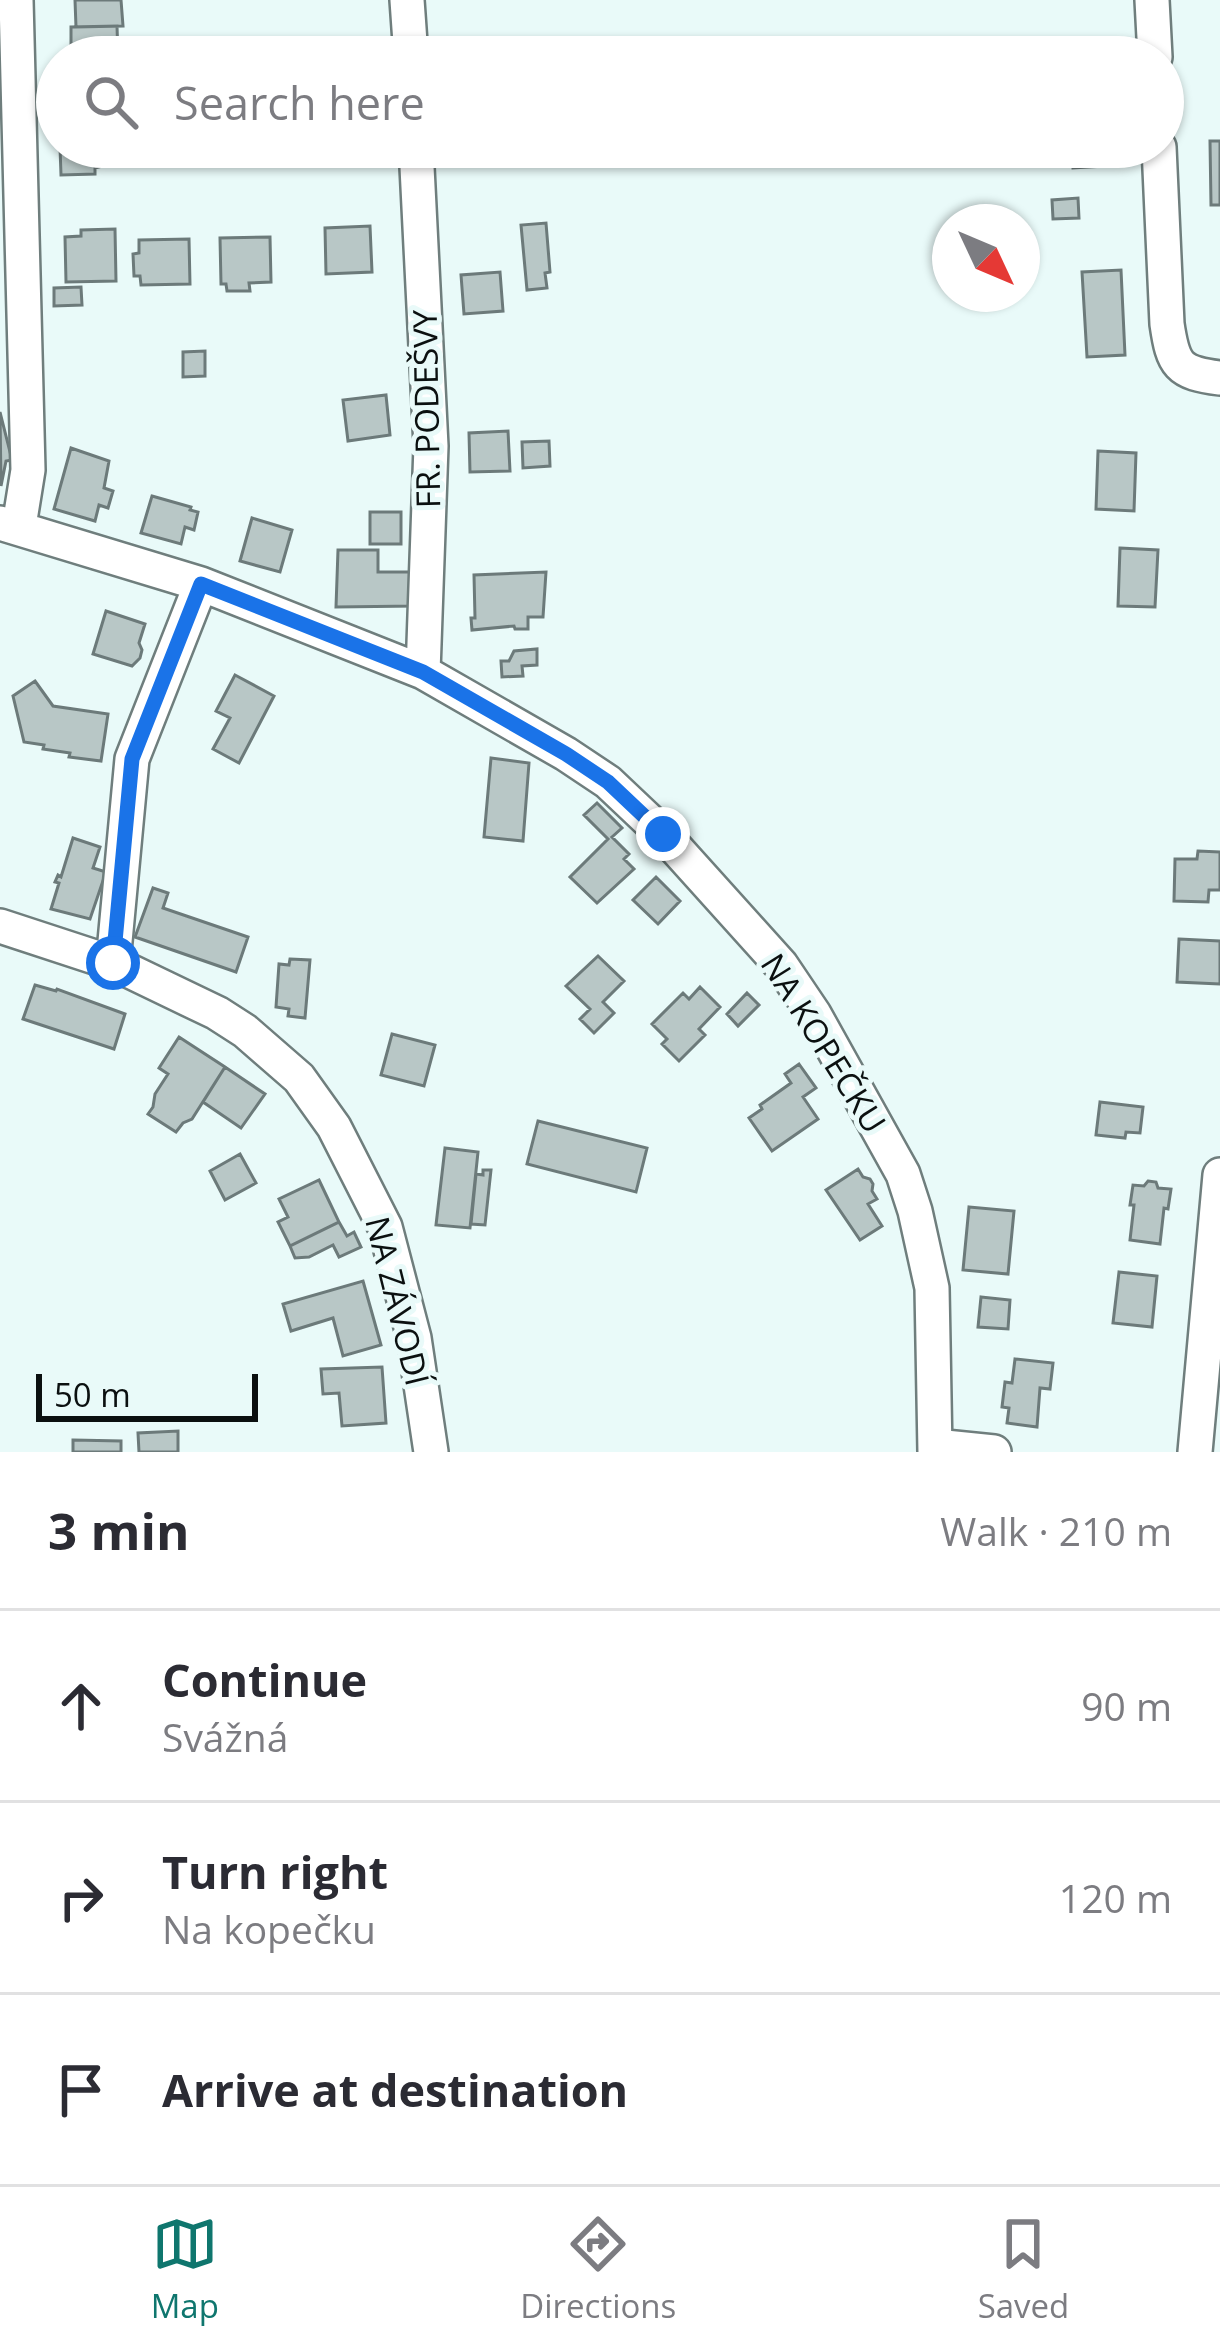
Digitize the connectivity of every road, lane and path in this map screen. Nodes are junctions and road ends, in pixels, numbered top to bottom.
1 (16, 0) edge
2 (407, 0) edge
3 (1152, 0) edge
4 (410, 36) edge
5 (1154, 36) edge
6 (417, 168) edge
7 (1160, 168) edge
8 (11, 298) edge
9 (1220, 379) edge
10 (9, 525) edge
11 (201, 584) junction
12 (423, 672) junction
13 (0, 926) edge
14 (113, 963) junction
15 (1220, 1175) edge
16 (935, 1449) edge
17 (430, 1452) edge
18 (994, 1452) edge
19 (1195, 1452) edge

1 - 8 street
2 - 4 street
3 - 5 street
6 - 12 street, FR. PODEŠVY
7 - 9 street
8 - 10 street
10 - 11 street, NA KOPEČKU
11 - 12 street, NA KOPEČKU
11 - 14 street
12 - 16 street, NA KOPEČKU
13 - 14 street, NA ZÁVODÍ
14 - 17 street, NA ZÁVODÍ
15 - 19 street
16 - 18 street, NA KOPEČKU

